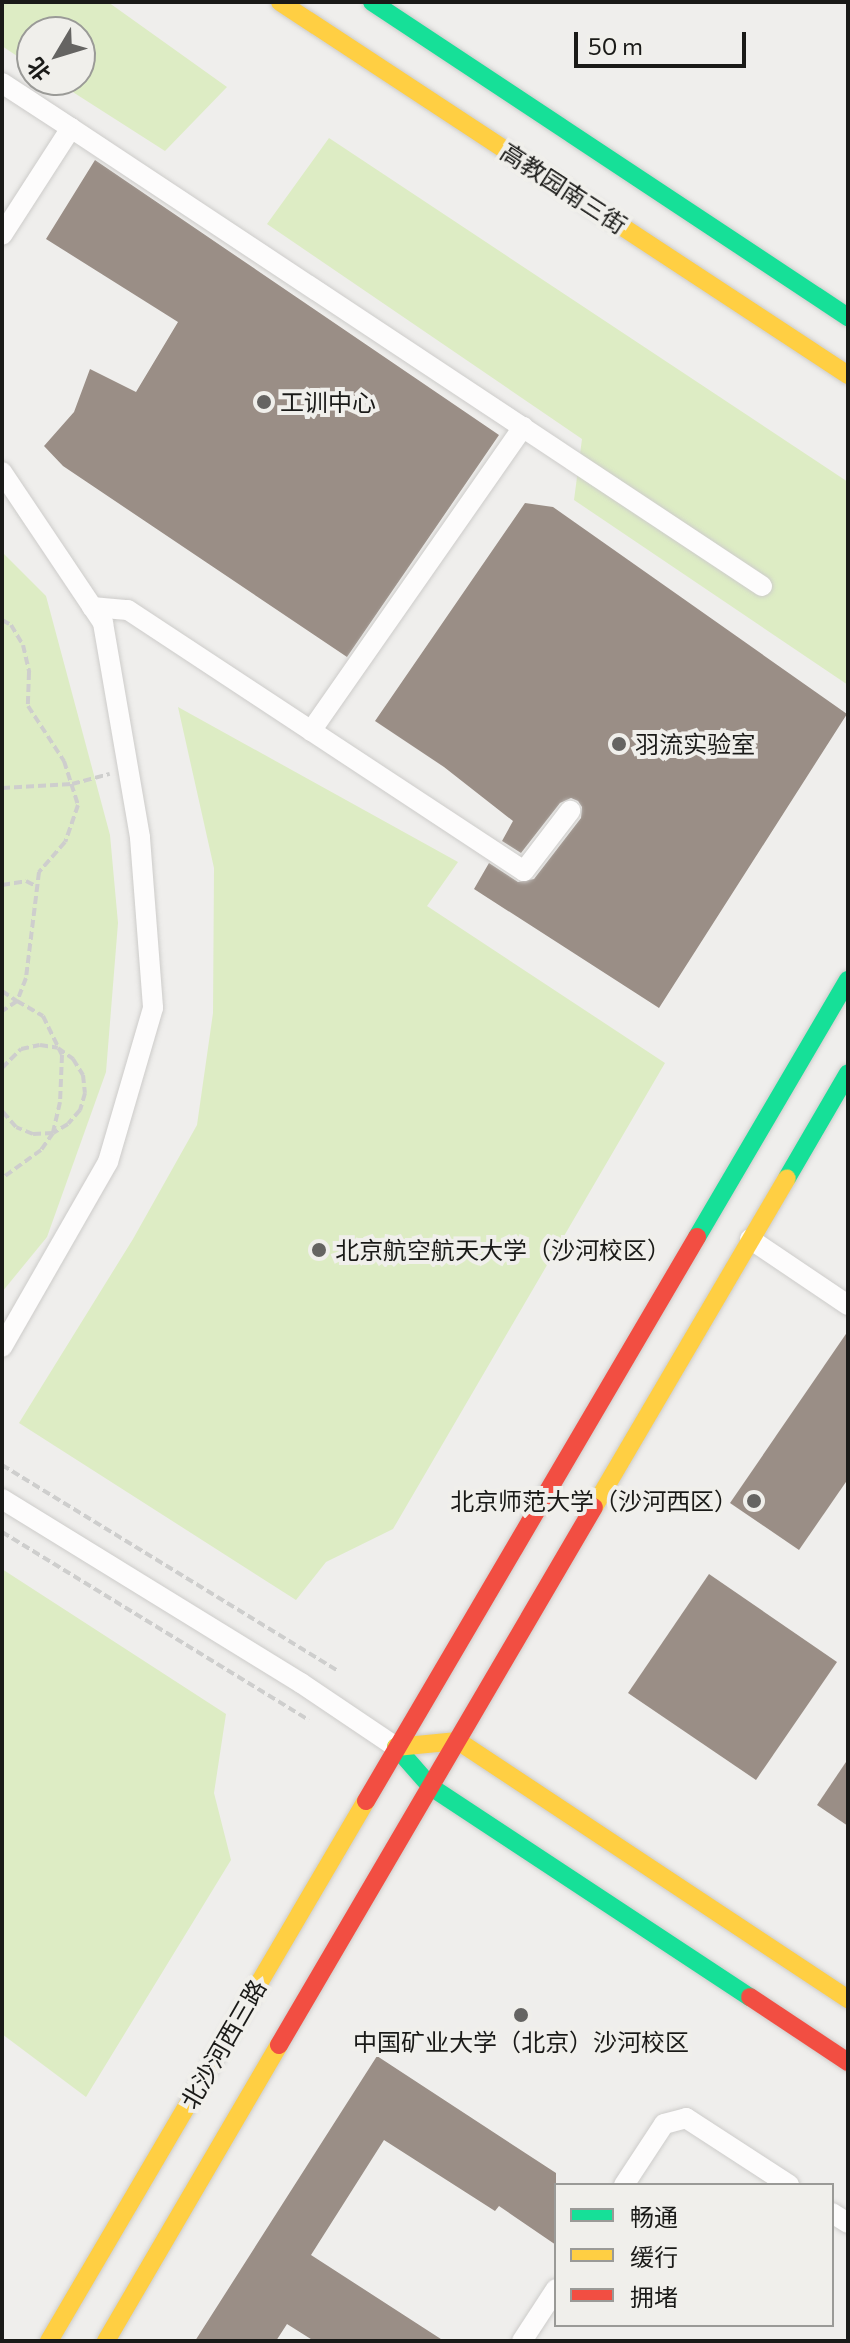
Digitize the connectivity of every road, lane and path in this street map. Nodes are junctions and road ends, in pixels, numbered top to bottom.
1 (280, 2) edge
2 (372, 2) edge
3 (2, 83) edge
4 (71, 128) junction
5 (2, 235) edge
6 (848, 317) edge
7 (848, 375) edge
8 (523, 427) junction
9 (2, 472) edge
10 (762, 586) dead end
11 (92, 607) junction
12 (2, 620) edge
13 (311, 731) junction
14 (128, 770) junction
15 (72, 784) junction
16 (2, 788) edge
17 (570, 811) dead end
18 (2, 885) edge
19 (36, 886) junction
20 (848, 980) edge
21 (2, 991) edge
22 (17, 1001) junction
23 (2, 1011) edge
24 (58, 1048) junction
25 (2, 1068) edge
26 (848, 1073) edge
27 (2, 1111) edge
28 (53, 1133) junction
29 (2, 1178) edge
30 (750, 1239) junction
31 (848, 1305) edge
32 (2, 1347) edge
33 (2, 1465) edge
34 (2, 1499) edge
35 (2, 1532) edge
36 (338, 1671) dead end
37 (309, 1720) dead end
38 (458, 1741) junction
39 (396, 1747) junction
40 (431, 1787) junction
41 (848, 1999) edge
42 (848, 2062) edge
43 (625, 2183) edge
44 (786, 2183) edge
45 (554, 2292) edge
46 (49, 2341) edge
47 (106, 2341) edge
48 (522, 2341) edge

1 - 7 street, 高教园南三街
2 - 6 street, 高教园南三街
3 - 4 street
4 - 5 street
4 - 8 street
8 - 10 street
8 - 13 street
9 - 11 street
11 - 13 street
11 - 14 street
12 - 15 path
13 - 17 street
14 - 15 path
14 - 32 street
15 - 16 path
15 - 19 path
18 - 19 path
19 - 22 path
20 - 39 street, 北沙河西三路
21 - 22 path
22 - 23 path
22 - 24 path
24 - 25 path
24 - 28 path
24 - 28 path
26 - 30 street, 北沙河西三路
27 - 28 path
28 - 29 path
30 - 31 street
30 - 38 street, 北沙河西三路
33 - 36 path
34 - 39 street
35 - 37 path
38 - 39 street
38 - 40 street, 北沙河西三路
38 - 41 street
39 - 40 street
39 - 46 street, 北沙河西三路
40 - 42 street
40 - 47 street, 北沙河西三路
43 - 44 street
45 - 48 street

